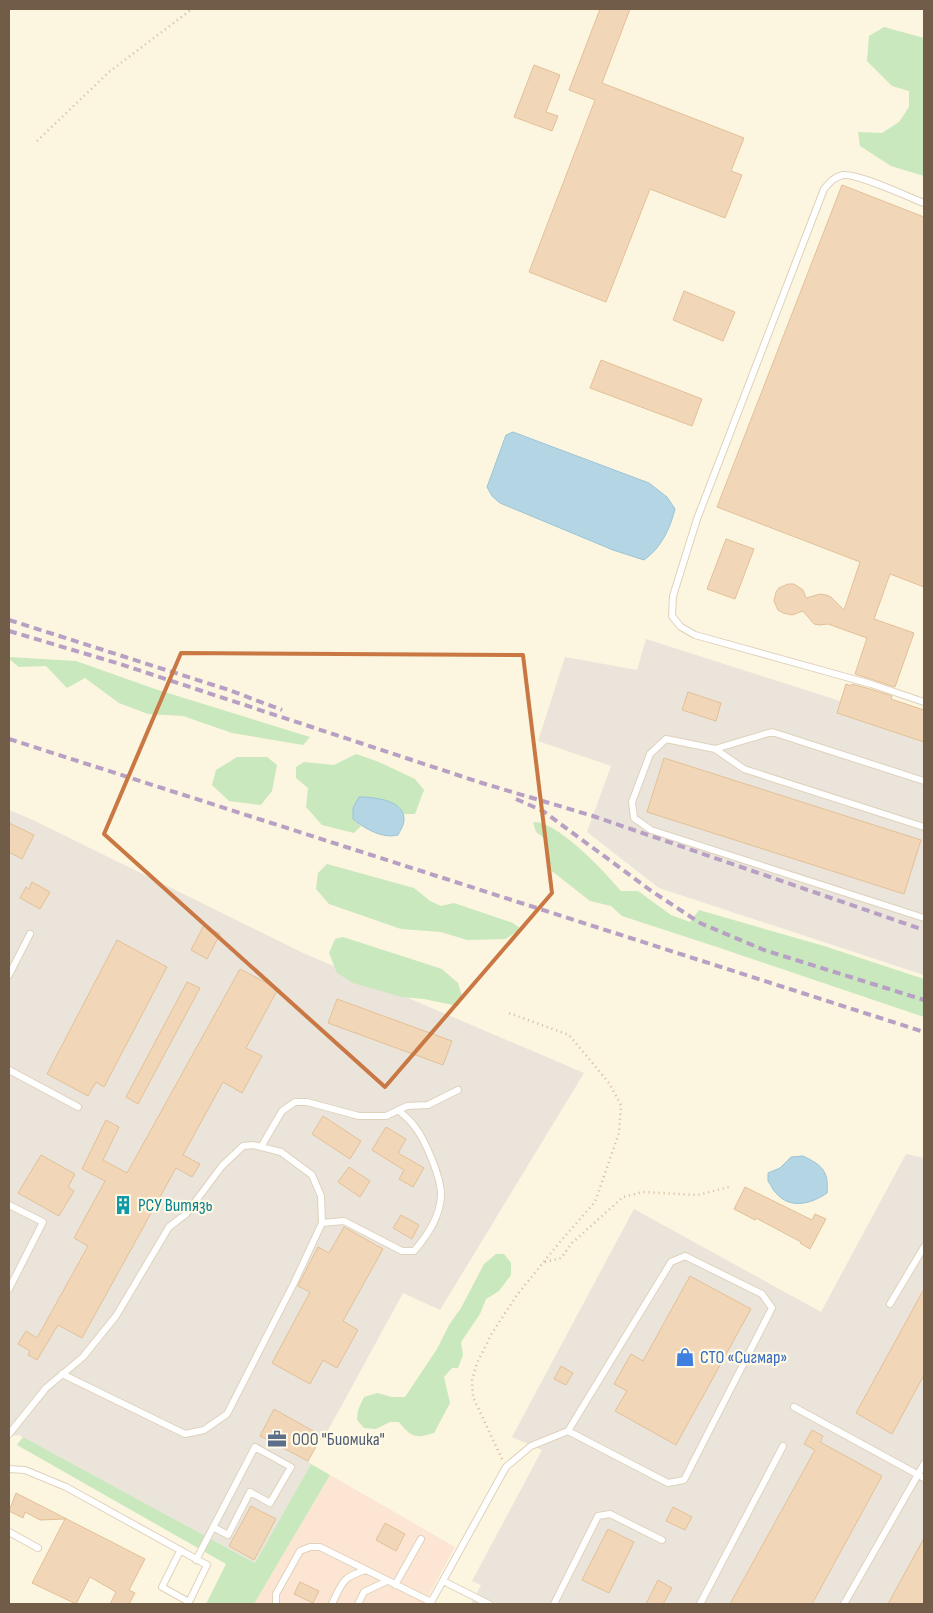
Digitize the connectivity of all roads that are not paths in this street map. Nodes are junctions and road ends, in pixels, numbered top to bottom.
1 (924, 204) edge
2 (924, 702) edge
3 (715, 749) junction
4 (924, 781) edge
5 (924, 827) edge
6 (924, 918) edge
7 (30, 934) dead end
8 (9, 976) edge
9 (9, 1070) edge
10 (458, 1090) dead end
11 (78, 1107) dead end
12 (398, 1110) junction
13 (261, 1147) junction
14 (9, 1205) edge
15 (322, 1224) junction
16 (924, 1247) edge
17 (9, 1289) edge
18 (890, 1304) dead end
19 (62, 1374) junction
20 (794, 1407) dead end
21 (568, 1431) junction
22 (9, 1434) edge
23 (783, 1446) dead end
24 (924, 1464) edge
25 (9, 1469) edge
26 (921, 1476) edge
27 (213, 1527) junction
28 (9, 1532) edge
29 (421, 1539) dead end
30 (662, 1540) dead end
31 (38, 1548) dead end
32 (180, 1551) junction
33 (196, 1560) junction
34 (366, 1570) junction
35 (443, 1580) junction
36 (387, 1581) junction
37 (396, 1585) junction
38 (431, 1603) edge
39 (276, 1604) edge
40 (332, 1604) edge
41 (358, 1604) edge
42 (490, 1604) edge
43 (554, 1604) edge
44 (700, 1604) edge
45 (844, 1604) edge

1 - 2 lane
3 - 4 lane
3 - 5 lane
3 - 6 lane
7 - 8 lane
9 - 11 lane
10 - 12 lane
12 - 13 lane
12 - 15 lane
13 - 15 lane
13 - 19 lane
14 - 17 lane
15 - 19 lane
16 - 18 lane
19 - 22 lane
20 - 26 lane
21 - 21 lane
21 - 35 lane
23 - 44 lane
24 - 26 lane
25 - 32 lane
26 - 45 lane
27 - 27 lane
27 - 33 lane
28 - 31 lane
29 - 37 lane
30 - 43 lane
32 - 33 lane
32 - 33 lane
34 - 36 lane
34 - 39 lane
34 - 40 lane
35 - 38 lane
35 - 42 lane
36 - 37 lane
36 - 41 lane
37 - 38 lane

